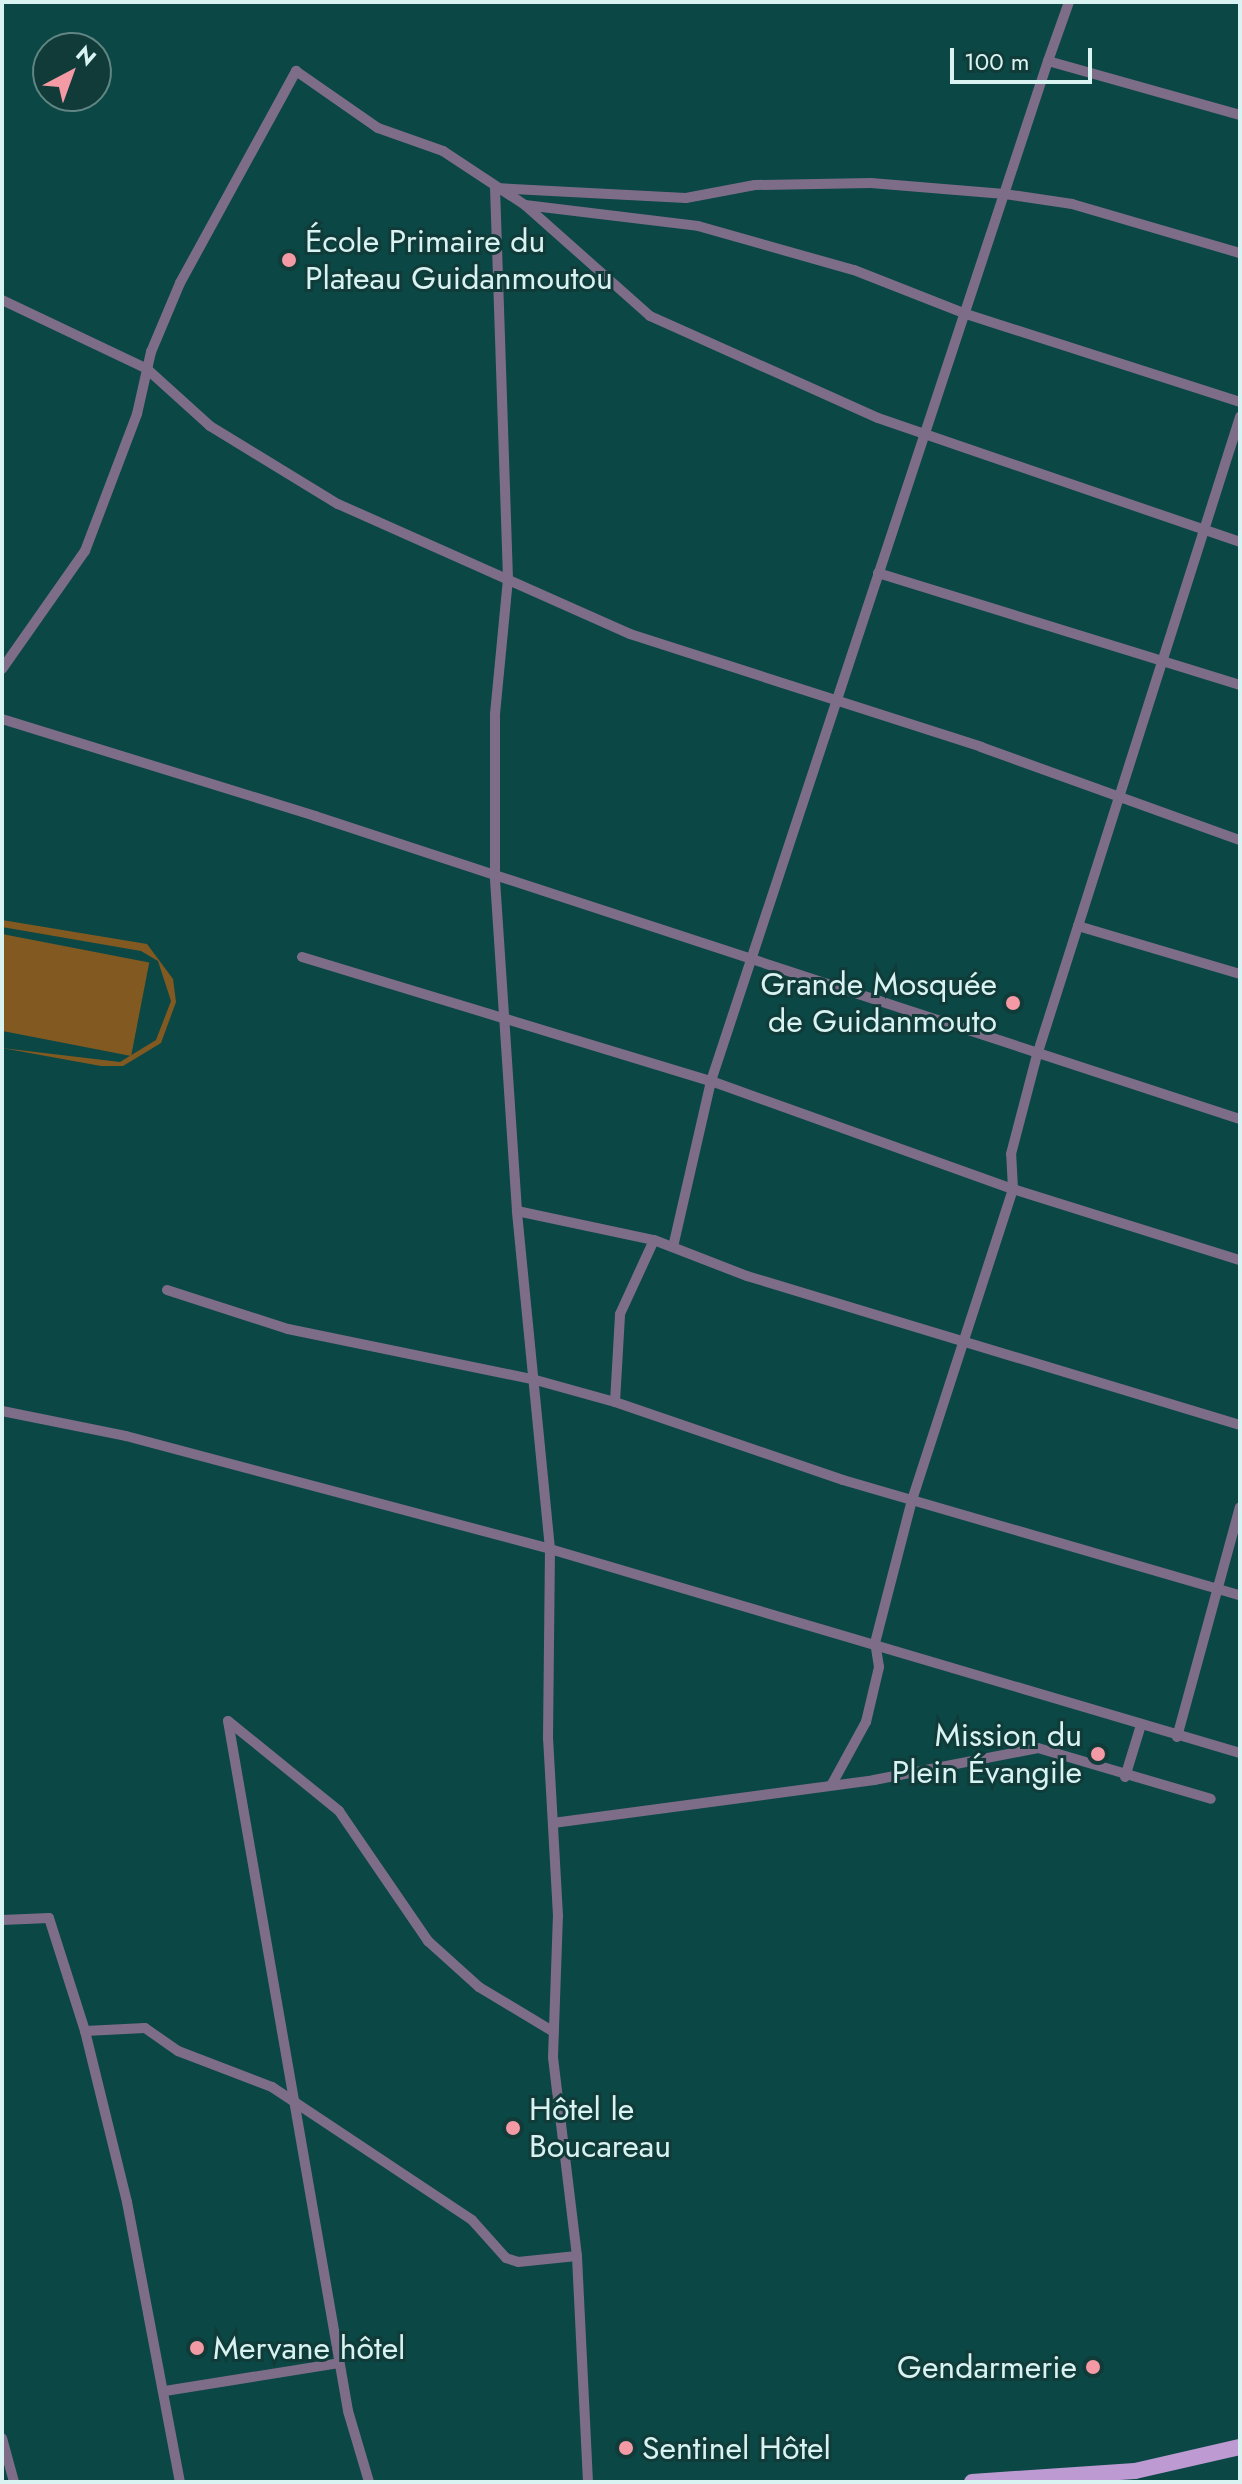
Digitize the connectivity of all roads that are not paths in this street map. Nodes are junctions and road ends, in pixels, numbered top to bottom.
1 (1069, 2) edge
2 (1048, 61) junction
3 (1240, 115) edge
4 (495, 188) junction
5 (1005, 194) junction
6 (525, 205) junction
7 (1240, 253) edge
8 (2, 300) edge
9 (966, 314) junction
10 (147, 369) junction
11 (1240, 402) edge
12 (1240, 417) edge
13 (924, 435) junction
14 (1207, 531) junction
15 (1240, 542) edge
16 (878, 573) junction
17 (508, 579) junction
18 (1163, 657) junction
19 (2, 669) edge
20 (1240, 685) edge
21 (836, 701) junction
22 (2, 719) edge
23 (1118, 800) junction
24 (1240, 840) edge
25 (495, 876) junction
26 (1078, 926) junction
27 (302, 957) dead end
28 (750, 961) junction
29 (1240, 974) edge
30 (505, 1021) junction
31 (1037, 1055) junction
32 (711, 1081) junction
33 (1240, 1119) edge
34 (1013, 1189) junction
35 (517, 1211) junction
36 (654, 1240) junction
37 (673, 1247) junction
38 (1240, 1260) edge
39 (167, 1290) dead end
40 (960, 1343) junction
41 (532, 1379) junction
42 (615, 1402) junction
43 (2, 1411) edge
44 (1240, 1425) edge
45 (912, 1500) junction
46 (1240, 1507) edge
47 (550, 1549) junction
48 (1218, 1588) junction
49 (1240, 1595) edge
50 (875, 1643) junction
51 (1141, 1725) junction
52 (1177, 1737) junction
53 (1240, 1753) edge
54 (1125, 1777) junction
55 (832, 1784) junction
56 (1211, 1799) dead end
57 (553, 1823) junction
58 (2, 1920) edge
59 (85, 2031) junction
60 (554, 2032) junction
61 (291, 2098) junction
62 (577, 2256) junction
63 (339, 2363) junction
64 (165, 2391) junction
65 (2, 2438) edge
66 (1240, 2447) edge
67 (1074, 2479) edge
68 (14, 2482) edge
69 (180, 2482) edge
70 (369, 2482) edge
71 (588, 2482) edge
72 (972, 2482) edge

1 - 2 street
2 - 3 street
2 - 5 street
4 - 5 street
4 - 6 street
4 - 10 street
4 - 17 street
5 - 7 street
5 - 9 street
6 - 9 street
6 - 13 street
8 - 10 street
9 - 11 street
9 - 13 street
10 - 17 street
10 - 19 street
12 - 14 street
13 - 14 street
13 - 16 street
14 - 15 street
14 - 18 street
16 - 18 street
16 - 21 street
17 - 21 street
17 - 25 street
18 - 20 street
18 - 23 street
21 - 23 street
21 - 28 street
22 - 25 street
23 - 24 street
23 - 26 street
25 - 28 street
25 - 30 street
26 - 29 street
26 - 31 street
27 - 30 street
28 - 31 street
28 - 32 street
30 - 32 street
30 - 35 street
31 - 33 street
31 - 34 street
32 - 34 street
32 - 37 street
34 - 38 street
34 - 40 street
35 - 36 street
35 - 41 street
36 - 37 street
36 - 42 street
37 - 40 street
39 - 41 street
40 - 44 street
40 - 45 street
41 - 42 street
41 - 47 street
42 - 45 street
43 - 47 street
45 - 48 street
45 - 50 street
46 - 48 street
47 - 50 street
47 - 57 street
48 - 49 street
48 - 52 street
50 - 51 street
50 - 55 street
51 - 52 street
51 - 54 street
52 - 53 street
54 - 55 street
54 - 56 street
55 - 57 street
57 - 60 street
58 - 59 street
59 - 61 street
59 - 64 street
60 - 61 street
60 - 62 street
61 - 62 street
61 - 63 street
62 - 71 street
63 - 64 street
63 - 70 street
64 - 69 street
65 - 68 street
66 - 67 main road
67 - 72 main road

